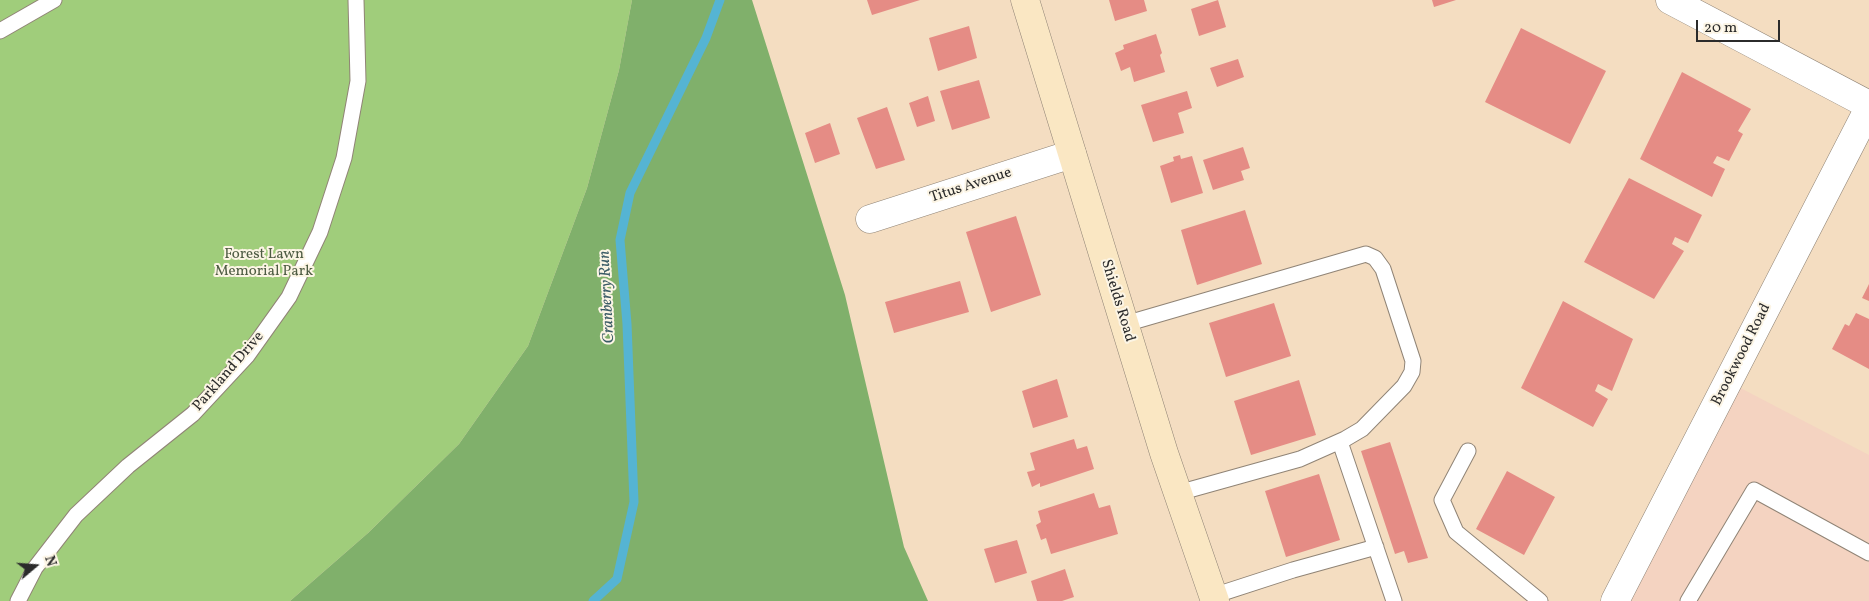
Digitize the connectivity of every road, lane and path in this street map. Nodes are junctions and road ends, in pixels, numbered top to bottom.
1 (54, 0) edge
2 (356, 0) edge
3 (1025, 0) edge
4 (1670, 0) edge
5 (0, 31) edge
6 (1869, 106) edge
7 (1072, 154) junction
8 (870, 219) dead end
9 (1124, 324) junction
10 (1340, 442) junction
11 (1468, 451) dead end
12 (1178, 493) junction
13 (1376, 546) junction
14 (1869, 553) edge
15 (1214, 598) edge
16 (18, 601) edge
17 (1394, 601) edge
18 (1540, 601) edge
19 (1615, 601) edge
20 (1688, 601) edge

1 - 5 lane
2 - 16 lane, Parkland Drive
3 - 7 main road, Shields Road
4 - 6 street
6 - 19 street, Brookwood Road
7 - 8 street, Titus Avenue
7 - 9 main road, Shields Road
9 - 10 lane
9 - 12 main road, Shields Road
10 - 12 lane
10 - 13 lane
11 - 18 lane
12 - 15 main road, Shields Road
13 - 15 lane
13 - 17 lane
14 - 20 lane

